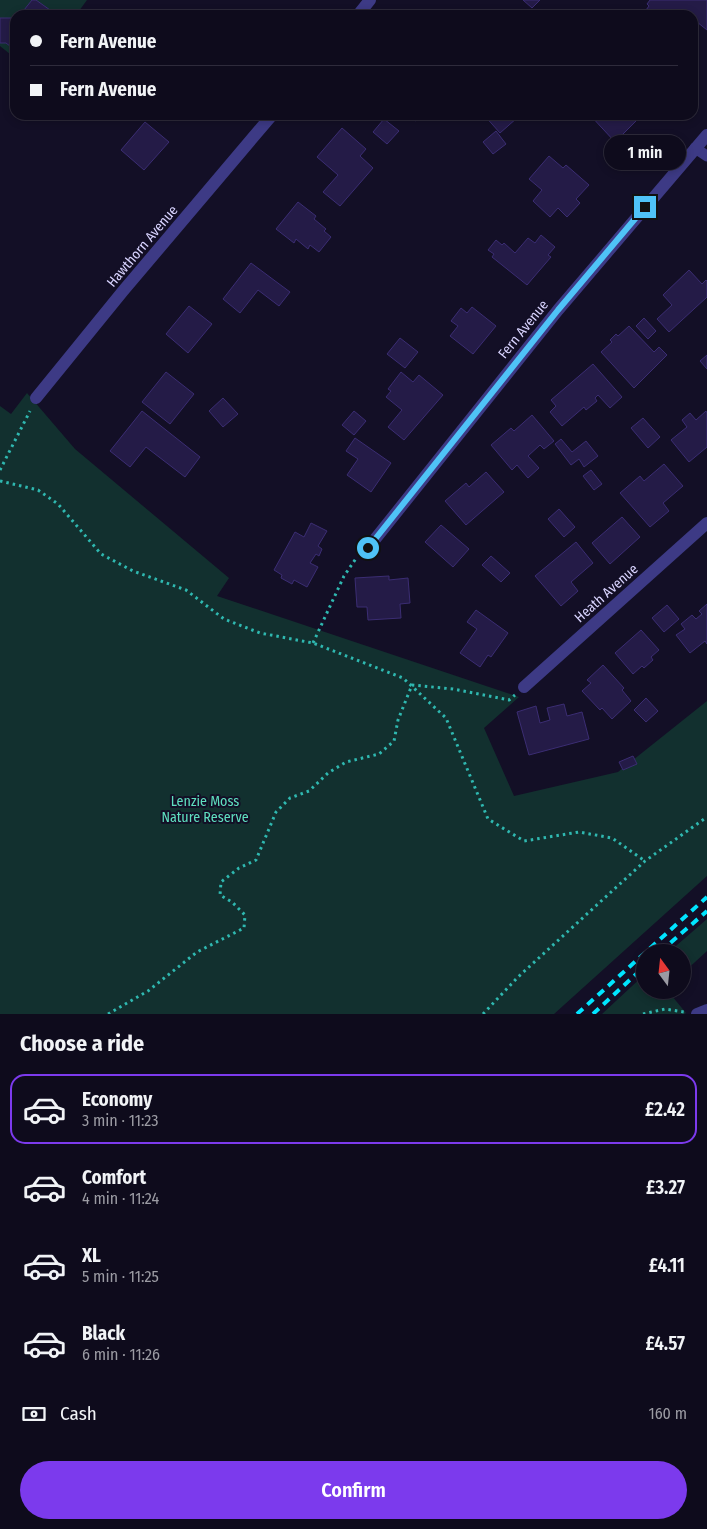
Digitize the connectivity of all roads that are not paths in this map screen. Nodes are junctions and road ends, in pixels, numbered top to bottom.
1 (370, 0) edge
2 (362, 10) edge
3 (268, 120) edge
4 (707, 135) edge
5 (695, 148) junction
6 (707, 156) edge
7 (36, 398) road end
8 (707, 523) edge
9 (368, 548) road end
10 (524, 687) road end
11 (707, 1010) edge
12 (697, 1014) edge

1 - 2 street
3 - 7 street, Hawthorn Avenue
4 - 5 street, Fern Avenue
5 - 6 lane
5 - 9 street, Fern Avenue
8 - 10 street, Heath Avenue
11 - 12 street

